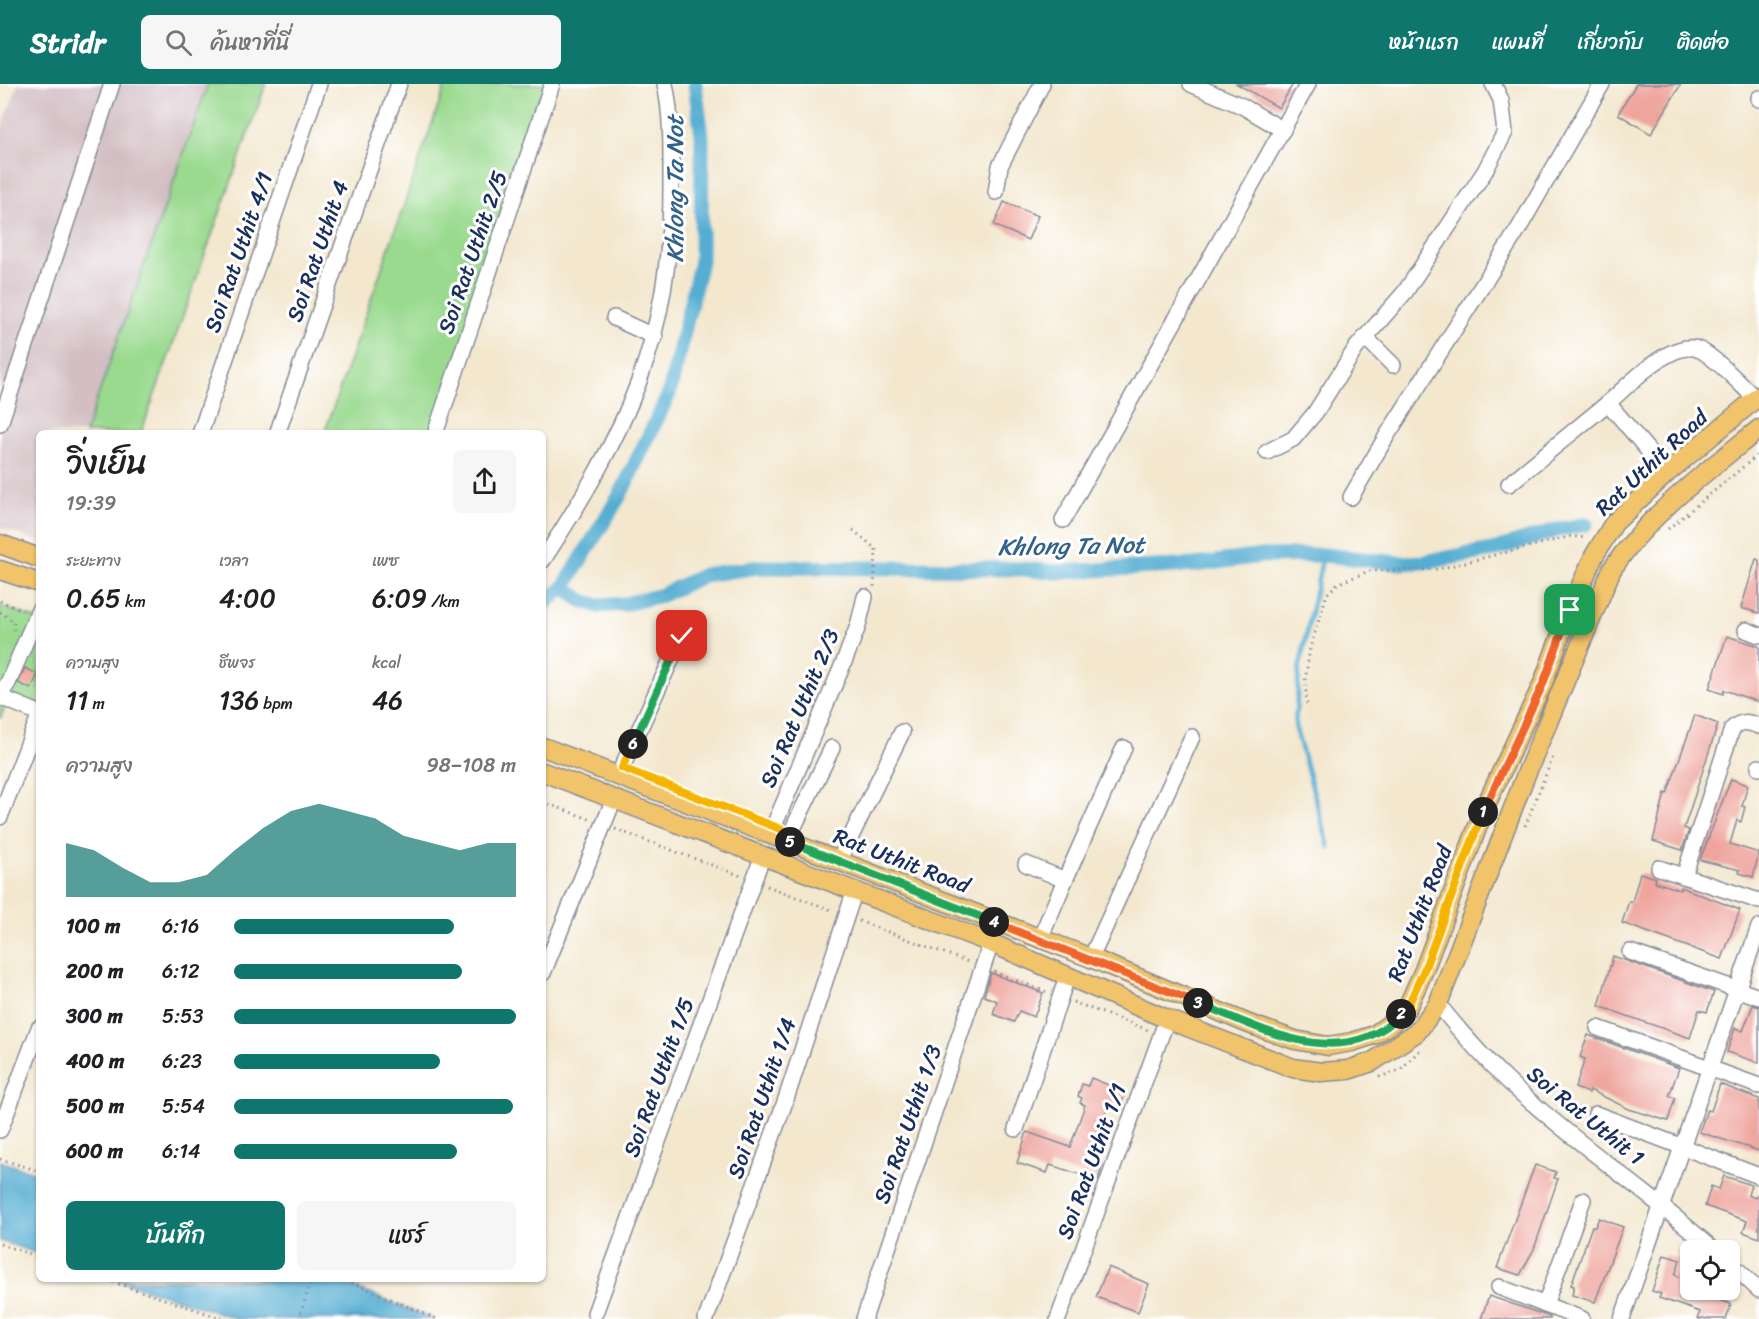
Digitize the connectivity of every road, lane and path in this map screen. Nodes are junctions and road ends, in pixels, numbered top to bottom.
1 (112, 84) edge
2 (319, 84) edge
3 (399, 84) edge
4 (552, 84) edge
5 (665, 84) edge
6 (1042, 84) edge
7 (1191, 84) edge
8 (1308, 84) edge
9 (1493, 84) edge
10 (1602, 84) edge
11 (1283, 130) junction
12 (996, 192) dead end
13 (614, 318) dead end
14 (655, 337) junction
15 (1366, 338) junction
16 (1393, 365) dead end
17 (1758, 398) edge
18 (1608, 403) junction
19 (0, 424) edge
20 (1759, 429) edge
21 (201, 430) edge
22 (279, 430) edge
23 (436, 430) edge
24 (1267, 452) dead end
25 (1759, 454) edge
26 (1667, 474) junction
27 (1509, 484) dead end
28 (1352, 497) dead end
29 (1063, 520) dead end
30 (854, 530) dead end
31 (1668, 530) dead end
32 (1591, 532) dead end
33 (1588, 538) junction
34 (0, 544) edge
35 (1582, 548) dead end
36 (546, 555) edge
37 (36, 557) edge
38 (0, 570) edge
39 (36, 582) edge
40 (869, 592) joint
41 (0, 602) edge
42 (36, 611) edge
43 (0, 612) edge
44 (36, 617) edge
45 (682, 636) dead end
46 (10, 638) dead end
47 (0, 696) edge
48 (1307, 704) dead end
49 (36, 714) edge
50 (36, 723) edge
51 (1759, 726) edge
52 (902, 732) dead end
53 (1192, 737) dead end
54 (1556, 747) dead end
55 (546, 748) edge
56 (832, 748) dead end
57 (1124, 748) dead end
58 (546, 773) edge
59 (618, 776) junction
60 (614, 799) junction
61 (546, 803) edge
62 (0, 817) edge
63 (604, 824) junction
64 (1522, 834) dead end
65 (779, 838) junction
66 (763, 855) junction
67 (839, 861) junction
68 (1026, 864) dead end
69 (1659, 868) dead end
70 (1684, 876) junction
71 (1065, 879) junction
72 (754, 881) junction
73 (855, 890) junction
74 (1759, 901) edge
75 (847, 916) junction
76 (1759, 927) edge
77 (1040, 939) junction
78 (991, 943) junction
79 (1630, 952) dead end
80 (1091, 958) junction
81 (546, 966) edge
82 (983, 968) junction
83 (1067, 977) junction
84 (1736, 988) junction
85 (1060, 997) junction
86 (1759, 997) edge
87 (1438, 1004) junction
88 (1164, 1027) junction
89 (1598, 1028) dead end
90 (36, 1036) edge
91 (1424, 1046) dead end
92 (1709, 1069) junction
93 (1370, 1081) dead end
94 (1759, 1086) edge
95 (1596, 1114) dead end
96 (1016, 1129) dead end
97 (0, 1130) edge
98 (1682, 1147) junction
99 (0, 1159) edge
100 (36, 1170) edge
101 (1759, 1176) edge
102 (1583, 1200) dead end
103 (1664, 1205) junction
104 (1703, 1240) edge
105 (0, 1244) edge
106 (36, 1256) edge
107 (1740, 1272) edge
108 (112, 1282) edge
109 (310, 1282) edge
110 (351, 1282) edge
111 (1499, 1287) dead end
112 (1759, 1290) edge
113 (1545, 1305) junction
114 (595, 1314) dead end
115 (224, 1319) edge
116 (299, 1319) edge
117 (437, 1319) edge
118 (706, 1319) edge
119 (864, 1319) edge
120 (1058, 1319) edge
121 (1582, 1319) edge
122 (1622, 1319) edge

1 - 19 street
2 - 21 street, Soi Rat Uthit 4/1
3 - 22 street, Soi Rat Uthit 4
4 - 23 street, Soi Rat Uthit 2/5
5 - 14 street
6 - 12 street
7 - 11 street
8 - 11 street
9 - 15 street
10 - 28 street
11 - 29 street
13 - 14 street
14 - 36 street
15 - 16 street
15 - 24 street
17 - 18 street
17 - 26 main road, Rat Uthit Road
18 - 26 street
18 - 27 street
20 - 87 main road, Rat Uthit Road
25 - 31 path
26 - 80 main road, Rat Uthit Road
30 - 40 path
32 - 33 path
33 - 35 path
33 - 48 path
34 - 37 main road
38 - 39 main road
40 - 65 street, Soi Rat Uthit 2/3
41 - 42 path
43 - 46 path
44 - 47 street
45 - 59 street
47 - 49 street
50 - 62 street
51 - 70 street
52 - 67 street
53 - 80 street
54 - 64 path
55 - 59 main road, Rat Uthit Road
56 - 65 street
57 - 71 street
58 - 60 main road, Rat Uthit Road
59 - 65 main road, Rat Uthit Road
60 - 63 street
60 - 66 main road, Rat Uthit Road
61 - 63 path
63 - 72 path
63 - 81 street
65 - 67 main road, Rat Uthit Road
66 - 72 street, Soi Rat Uthit 1/5
66 - 73 main road, Rat Uthit Road
67 - 77 main road, Rat Uthit Road
68 - 71 street
69 - 70 street
70 - 74 street
71 - 77 street
72 - 75 path
72 - 114 street, Soi Rat Uthit 1/5
73 - 75 street, Soi Rat Uthit 1/4
73 - 78 main road, Rat Uthit Road
75 - 82 path
75 - 118 street, Soi Rat Uthit 1/4
76 - 84 street
77 - 80 main road, Rat Uthit Road
78 - 82 street, Soi Rat Uthit 1/3
78 - 83 main road, Rat Uthit Road
79 - 84 street
82 - 85 path
82 - 119 street, Soi Rat Uthit 1/3
83 - 85 street
83 - 88 main road, Rat Uthit Road
84 - 86 street
84 - 92 street
85 - 88 path
85 - 96 street
87 - 88 main road, Rat Uthit Road
87 - 103 street, Soi Rat Uthit 1
88 - 120 street, Soi Rat Uthit 1/1
89 - 92 street
90 - 97 street
91 - 93 path
92 - 94 street
92 - 98 street
95 - 98 street
98 - 101 street
98 - 103 street
99 - 100 path
102 - 113 street
103 - 104 street, Soi Rat Uthit 1
103 - 122 street
105 - 106 path
107 - 112 street
108 - 115 path
109 - 116 path
110 - 117 path
111 - 113 street
113 - 121 street

